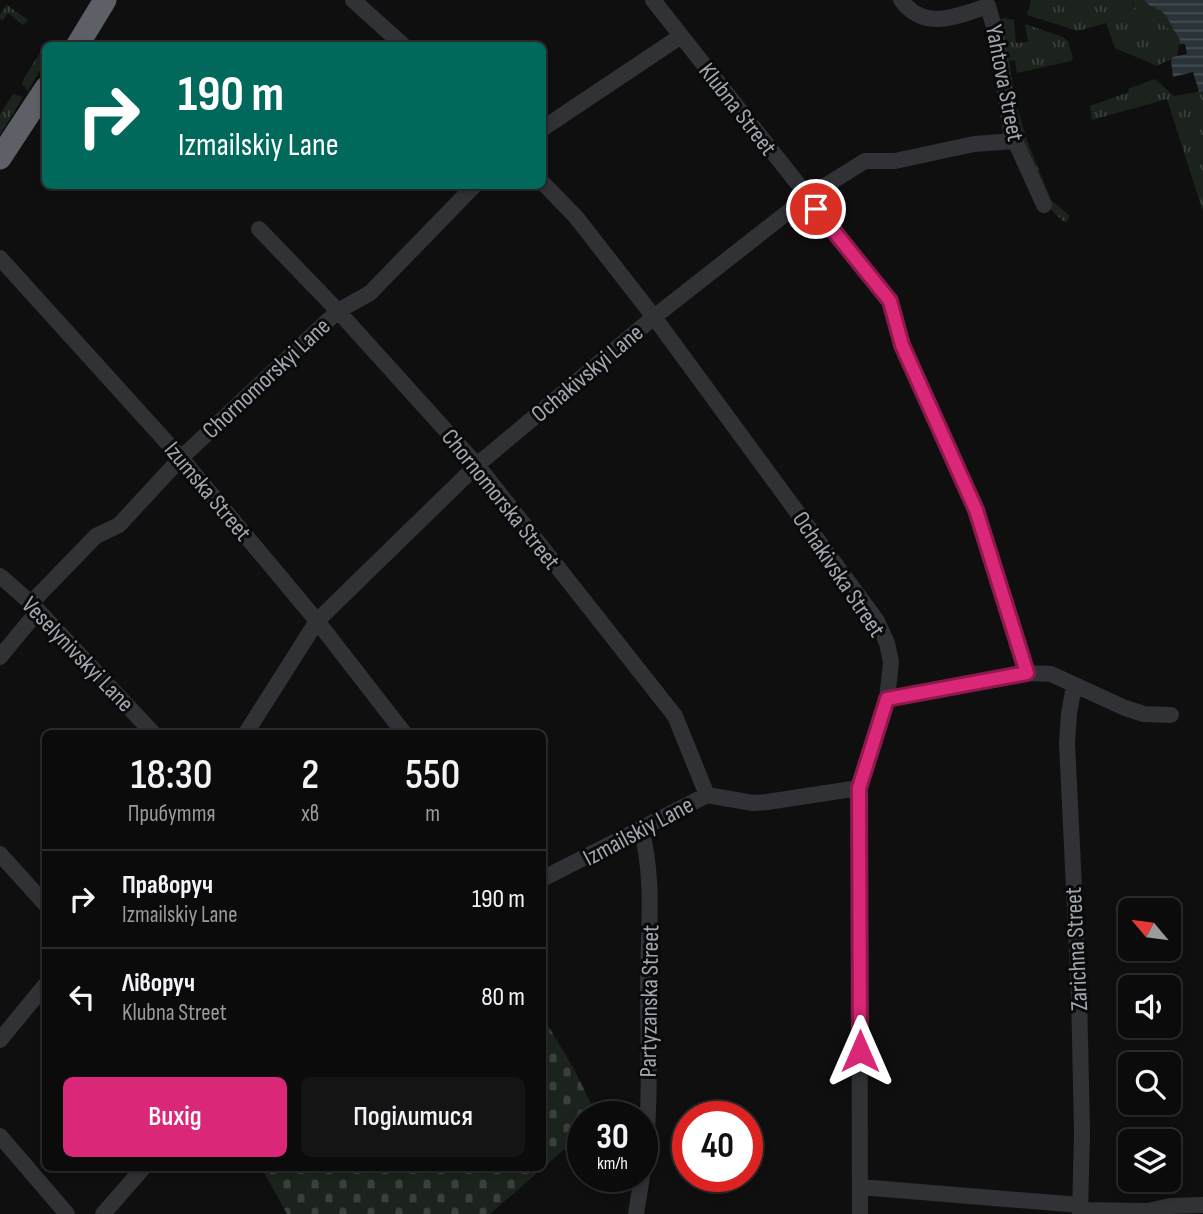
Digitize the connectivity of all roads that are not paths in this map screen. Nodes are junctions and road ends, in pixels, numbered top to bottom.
1 (105, 0) edge
2 (353, 0) edge
3 (653, 0) edge
4 (901, 0) edge
5 (991, 3) edge
6 (681, 36) junction
7 (82, 42) edge
8 (400, 42) edge
9 (42, 94) edge
10 (546, 126) edge
11 (1014, 141) junction
12 (0, 158) edge
13 (546, 185) edge
14 (471, 189) edge
15 (807, 197) junction
16 (1044, 205) dead end
17 (260, 229) dead end
18 (0, 258) edge
19 (338, 311) junction
20 (654, 317) junction
21 (181, 458) junction
22 (477, 465) junction
23 (0, 576) edge
24 (35, 607) junction
25 (317, 621) junction
26 (0, 657) edge
27 (1027, 673) junction
28 (1074, 685) junction
29 (887, 699) junction
30 (1171, 715) dead end
31 (150, 730) edge
32 (248, 730) edge
33 (402, 730) edge
34 (859, 788) junction
35 (707, 795) junction
36 (642, 829) junction
37 (0, 854) edge
38 (546, 877) edge
39 (42, 901) edge
40 (42, 989) edge
41 (0, 1040) edge
42 (647, 1101) edge
43 (0, 1136) edge
44 (141, 1171) edge
45 (860, 1187) junction
46 (639, 1192) edge
47 (1203, 1205) edge
48 (1080, 1210) edge
49 (66, 1214) edge
50 (103, 1214) edge
51 (636, 1214) edge
52 (860, 1214) edge

1 - 7 highway
2 - 8 street
3 - 6 street, Klubna Street
4 - 5 street
5 - 11 street, Yahtova Street
6 - 10 street
6 - 15 street, Klubna Street
9 - 12 highway
11 - 15 street, Ochakivskyi Lane
11 - 16 street, Yahtova Street
13 - 20 street, Ochakivska Street
14 - 19 street, Chornomorskyi Lane
15 - 20 street, Ochakivskyi Lane
15 - 27 street, Klubna Street
17 - 19 street, Chornomorska Street
18 - 21 street, Izumska Street
19 - 21 street, Chornomorskyi Lane
19 - 22 street, Chornomorska Street
20 - 22 street, Ochakivskyi Lane
20 - 29 street, Ochakivska Street
21 - 24 street, Chornomorskyi Lane
21 - 25 street, Izumska Street
22 - 25 street, Ochakivskyi Lane
22 - 35 street, Chornomorska Street
23 - 24 street, Veselynivskyi Lane
24 - 26 street, Chornomorskyi Lane
24 - 31 street, Veselynivskyi Lane
25 - 32 street, Ochakivskyi Lane
25 - 33 street, Izumska Street
27 - 28 street
27 - 29 street
28 - 30 street
28 - 48 street, Zarichna Street
29 - 34 street, Ochakivska Street
34 - 35 street, Izmailskiy Lane
34 - 45 street, Ochakivska Street
35 - 36 street, Izmailskiy Lane
36 - 38 street, Izmailskiy Lane
36 - 42 street, Partyzanska Street
37 - 39 street
40 - 41 street
43 - 49 street
44 - 50 street
45 - 48 street
45 - 52 street, Ochakivska Street
46 - 51 street, Partyzanska Street
47 - 48 street

